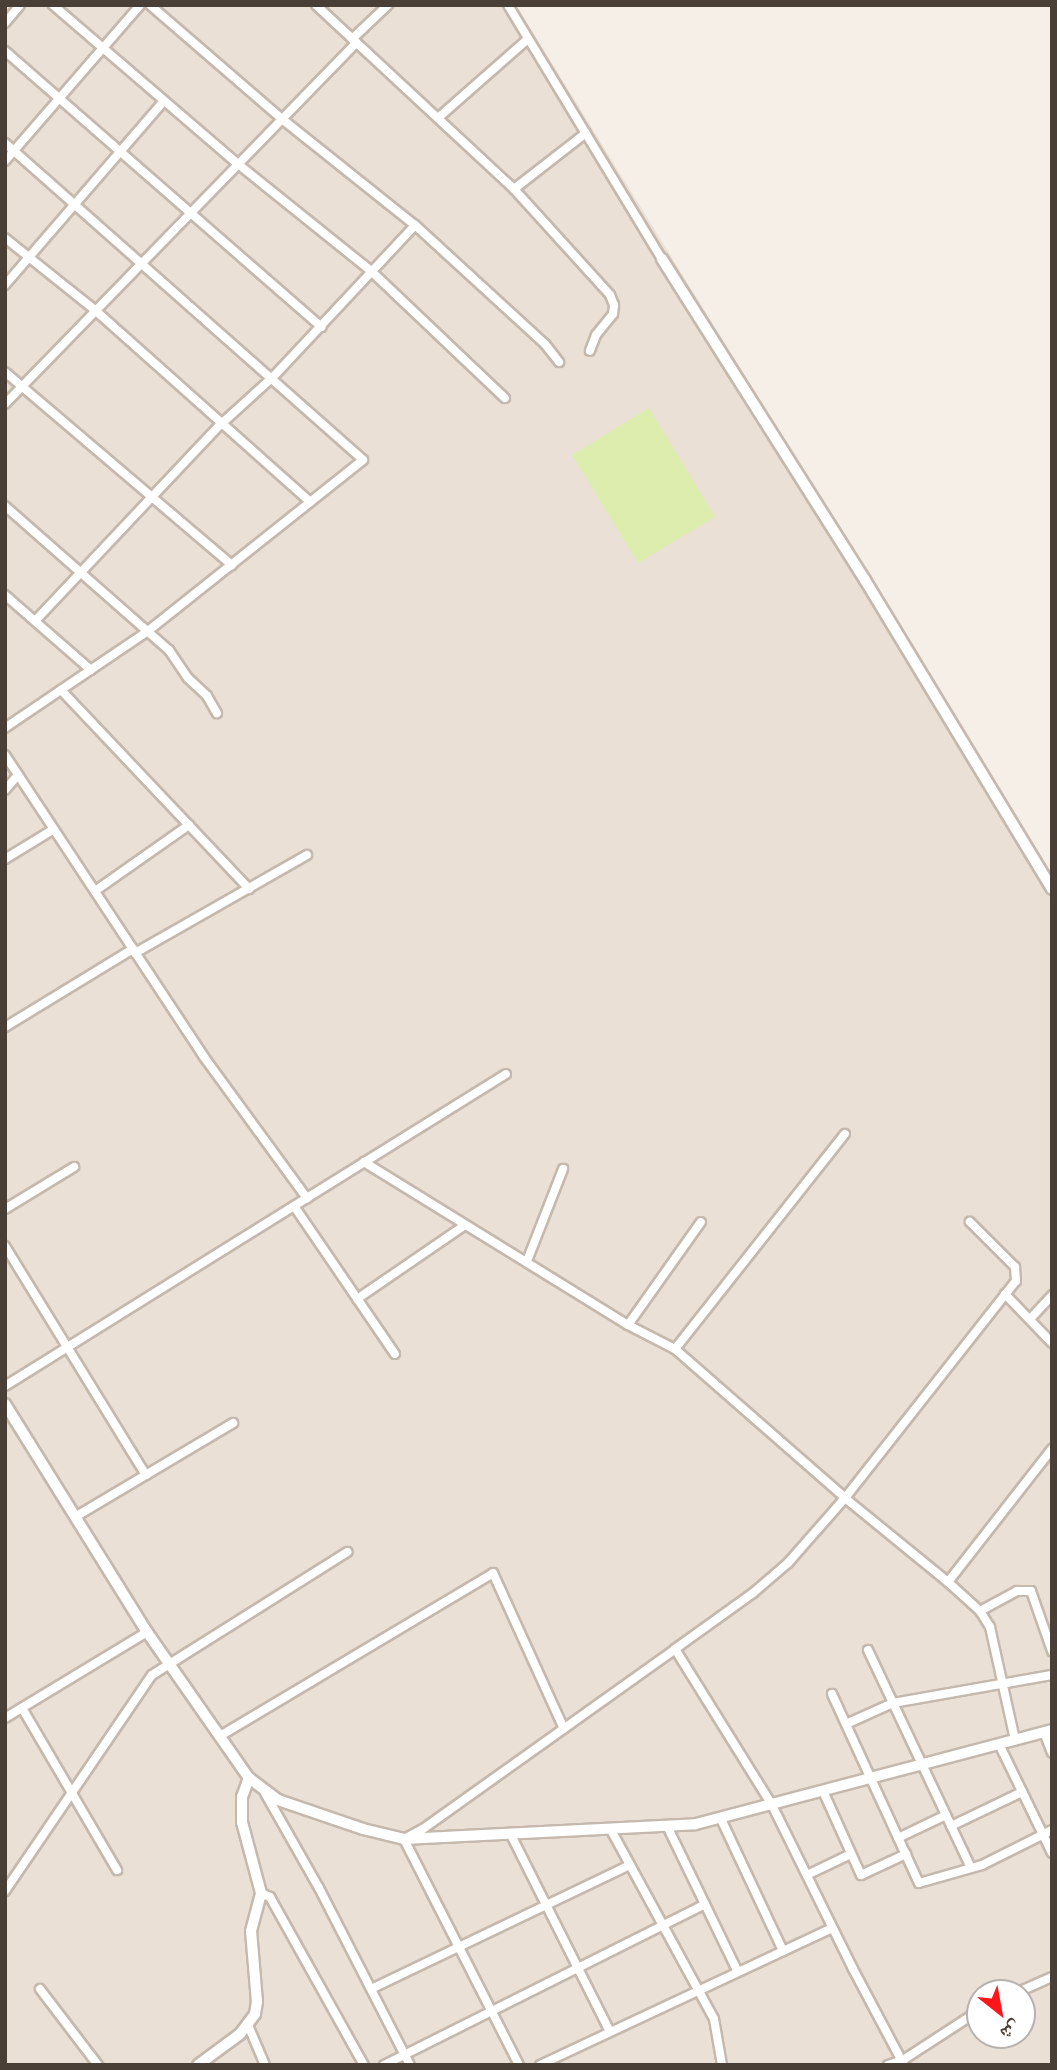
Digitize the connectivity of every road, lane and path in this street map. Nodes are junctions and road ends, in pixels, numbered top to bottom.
1 (20, 5) edge
2 (53, 5) edge
3 (140, 5) edge
4 (150, 5) edge
5 (316, 5) edge
6 (388, 5) edge
7 (508, 5) edge
8 (5, 23) edge
9 (528, 39) junction
10 (354, 41) junction
11 (103, 47) junction
12 (5, 51) edge
13 (59, 99) junction
14 (164, 101) junction
15 (438, 118) junction
16 (282, 119) junction
17 (586, 133) junction
18 (5, 143) edge
19 (14, 151) junction
20 (121, 152) junction
21 (5, 161) edge
22 (238, 164) junction
23 (514, 189) junction
24 (75, 205) junction
25 (190, 214) junction
26 (415, 225) junction
27 (5, 239) edge
28 (29, 257) junction
29 (662, 259) joint
30 (142, 264) junction
31 (370, 270) junction
32 (5, 285) edge
33 (96, 311) junction
34 (321, 327) junction
35 (590, 351) dead end
36 (559, 362) dead end
37 (5, 372) edge
38 (273, 377) junction
39 (23, 387) junction
40 (505, 398) dead end
41 (5, 404) edge
42 (220, 425) junction
43 (152, 497) junction
44 (310, 502) junction
45 (5, 506) edge
46 (232, 565) junction
47 (82, 572) junction
48 (5, 595) edge
49 (35, 621) junction
50 (148, 631) junction
51 (91, 670) junction
52 (61, 690) junction
53 (217, 713) dead end
54 (5, 728) edge
55 (5, 755) edge
56 (18, 775) junction
57 (5, 790) edge
58 (189, 825) junction
59 (54, 830) junction
60 (307, 855) dead end
61 (5, 859) edge
62 (249, 889) junction
63 (1052, 889) edge
64 (94, 891) junction
65 (134, 951) junction
66 (5, 1027) edge
67 (506, 1074) dead end
68 (845, 1134) dead end
69 (364, 1162) junction
70 (74, 1167) dead end
71 (563, 1169) dead end
72 (307, 1198) junction
73 (293, 1206) junction
74 (5, 1209) edge
75 (701, 1222) dead end
76 (970, 1222) dead end
77 (465, 1225) junction
78 (5, 1246) edge
79 (527, 1261) junction
80 (1005, 1294) junction
81 (1052, 1296) edge
82 (357, 1299) junction
83 (1030, 1320) junction
84 (628, 1325) junction
85 (1052, 1343) edge
86 (67, 1348) junction
87 (675, 1349) junction
88 (394, 1354) dead end
89 (5, 1386) edge
90 (5, 1404) edge
91 (233, 1423) dead end
92 (1052, 1449) edge
93 (146, 1475) junction
94 (845, 1497) junction
95 (75, 1517) junction
96 (347, 1552) dead end
97 (948, 1582) junction
98 (981, 1611) junction
99 (1049, 1625) edge
100 (147, 1632) junction
101 (1051, 1648) edge
102 (676, 1649) junction
103 (868, 1650) dead end
104 (169, 1663) junction
105 (1052, 1675) edge
106 (1002, 1684) junction
107 (832, 1694) dead end
108 (893, 1703) junction
109 (22, 1708) junction
110 (5, 1718) edge
111 (846, 1724) junction
112 (564, 1729) junction
113 (1048, 1731) edge
114 (220, 1736) junction
115 (1015, 1740) junction
116 (999, 1744) junction
117 (1052, 1754) edge
118 (922, 1765) junction
119 (249, 1778) junction
120 (871, 1778) junction
121 (71, 1791) junction
122 (823, 1791) junction
123 (1022, 1792) junction
124 (265, 1793) junction
125 (772, 1805) junction
126 (946, 1815) junction
127 (721, 1819) junction
128 (951, 1826) junction
129 (668, 1828) junction
130 (611, 1830) junction
131 (1052, 1830) edge
132 (511, 1835) junction
133 (1043, 1835) junction
134 (898, 1838) junction
135 (404, 1839) junction
136 (1052, 1853) edge
137 (851, 1854) junction
138 (906, 1854) junction
139 (630, 1865) junction
140 (971, 1868) junction
141 (117, 1870) dead end
142 (807, 1874) junction
143 (5, 1891) edge
144 (261, 1893) junction
145 (705, 1904) junction
146 (546, 1905) junction
147 (664, 1927) junction
148 (832, 1928) junction
149 (459, 1947) junction
150 (783, 1951) junction
151 (578, 1969) junction
152 (738, 1972) junction
153 (40, 1989) dead end
154 (371, 1989) junction
155 (698, 1991) junction
156 (491, 2010) junction
157 (966, 2020) edge
158 (248, 2025) junction
159 (610, 2032) junction
160 (405, 2054) junction
161 (904, 2062) edge
162 (98, 2065) edge
163 (198, 2065) edge
164 (265, 2065) edge
165 (364, 2065) edge
166 (384, 2065) edge
167 (410, 2065) edge
168 (519, 2065) edge
169 (540, 2065) edge
170 (722, 2065) edge
171 (888, 2065) edge

1 - 8 street
2 - 11 street
3 - 11 street
4 - 16 street
5 - 10 street
6 - 10 street
7 - 9 street
9 - 15 street
9 - 17 street
10 - 15 street
10 - 16 street
11 - 13 street
11 - 14 street
12 - 13 street
13 - 19 street
13 - 20 street
14 - 20 street
14 - 22 street
15 - 23 street
16 - 22 street
16 - 26 street
17 - 23 street
17 - 29 street
18 - 19 street
19 - 21 street
19 - 24 street
20 - 24 street
20 - 25 street
22 - 25 street
22 - 31 street
23 - 35 street
24 - 28 street
24 - 30 street
25 - 30 street
25 - 34 street
26 - 31 street
26 - 36 street
27 - 28 street
28 - 32 street
28 - 33 street
29 - 63 street
30 - 33 street
30 - 38 street
31 - 34 street
31 - 40 street
33 - 39 street
33 - 42 street
34 - 38 street
37 - 39 street
38 - 42 street
38 - 44 street
39 - 41 street
39 - 43 street
42 - 43 street
42 - 44 street
43 - 46 street
43 - 47 street
44 - 46 street
45 - 47 street
46 - 50 street
47 - 49 street
47 - 50 street
48 - 49 street
49 - 51 street
50 - 51 street
50 - 53 street
51 - 52 street
52 - 54 street
52 - 58 street
55 - 56 street
56 - 57 street
56 - 59 street
58 - 62 street
58 - 64 street
59 - 61 street
59 - 64 street
60 - 62 street
62 - 65 street
64 - 65 street
65 - 66 street
65 - 72 street
67 - 69 street
68 - 87 street
69 - 72 street
69 - 77 street
70 - 74 street
71 - 79 street
72 - 73 street
73 - 82 street
73 - 86 street
75 - 84 street
76 - 80 street
77 - 79 street
77 - 82 street
78 - 86 street
79 - 84 street
80 - 83 street
80 - 94 street
81 - 83 street
82 - 88 street
83 - 85 street
84 - 87 street
86 - 89 street
86 - 93 street
87 - 94 street
90 - 95 street
91 - 93 street
92 - 97 street
93 - 95 street
94 - 97 street
94 - 102 street
95 - 100 street
96 - 104 street
97 - 98 street
98 - 99 street
98 - 106 street
99 - 101 street
100 - 104 street
100 - 109 street
102 - 112 street
102 - 125 street
103 - 108 street
104 - 114 street
104 - 121 street
105 - 106 street
106 - 108 street
106 - 115 street
107 - 111 street
108 - 111 street
108 - 118 street
109 - 110 street
109 - 121 street
111 - 120 street
112 - 114 street
112 - 135 street
113 - 115 street
113 - 117 street
114 - 119 street
115 - 116 street
116 - 118 street
116 - 123 street
118 - 120 street
118 - 126 street
119 - 124 street
119 - 144 street
120 - 122 street
120 - 134 street
121 - 141 street
121 - 143 street
122 - 125 street
122 - 137 street
123 - 128 street
123 - 133 street
124 - 135 street
124 - 154 street
125 - 127 street
125 - 142 street
126 - 128 street
126 - 134 street
127 - 129 street
127 - 150 street
128 - 140 street
129 - 130 street
129 - 145 street
130 - 132 street
130 - 139 street
131 - 133 street
132 - 135 street
132 - 146 street
133 - 136 street
133 - 140 street
134 - 138 street
135 - 149 street
137 - 138 street
137 - 142 street
138 - 140 street
139 - 146 street
139 - 147 street
142 - 148 street
144 - 158 street
144 - 165 street
145 - 147 street
145 - 152 street
146 - 149 street
146 - 151 street
147 - 151 street
147 - 155 street
148 - 150 street
148 - 161 street
149 - 154 street
149 - 156 street
150 - 152 street
151 - 156 street
151 - 159 street
152 - 155 street
153 - 162 street
154 - 160 street
155 - 159 street
155 - 170 street
156 - 160 street
156 - 168 street
157 - 161 street
158 - 163 street
158 - 164 street
159 - 169 street
160 - 166 street
160 - 167 street
161 - 171 street

